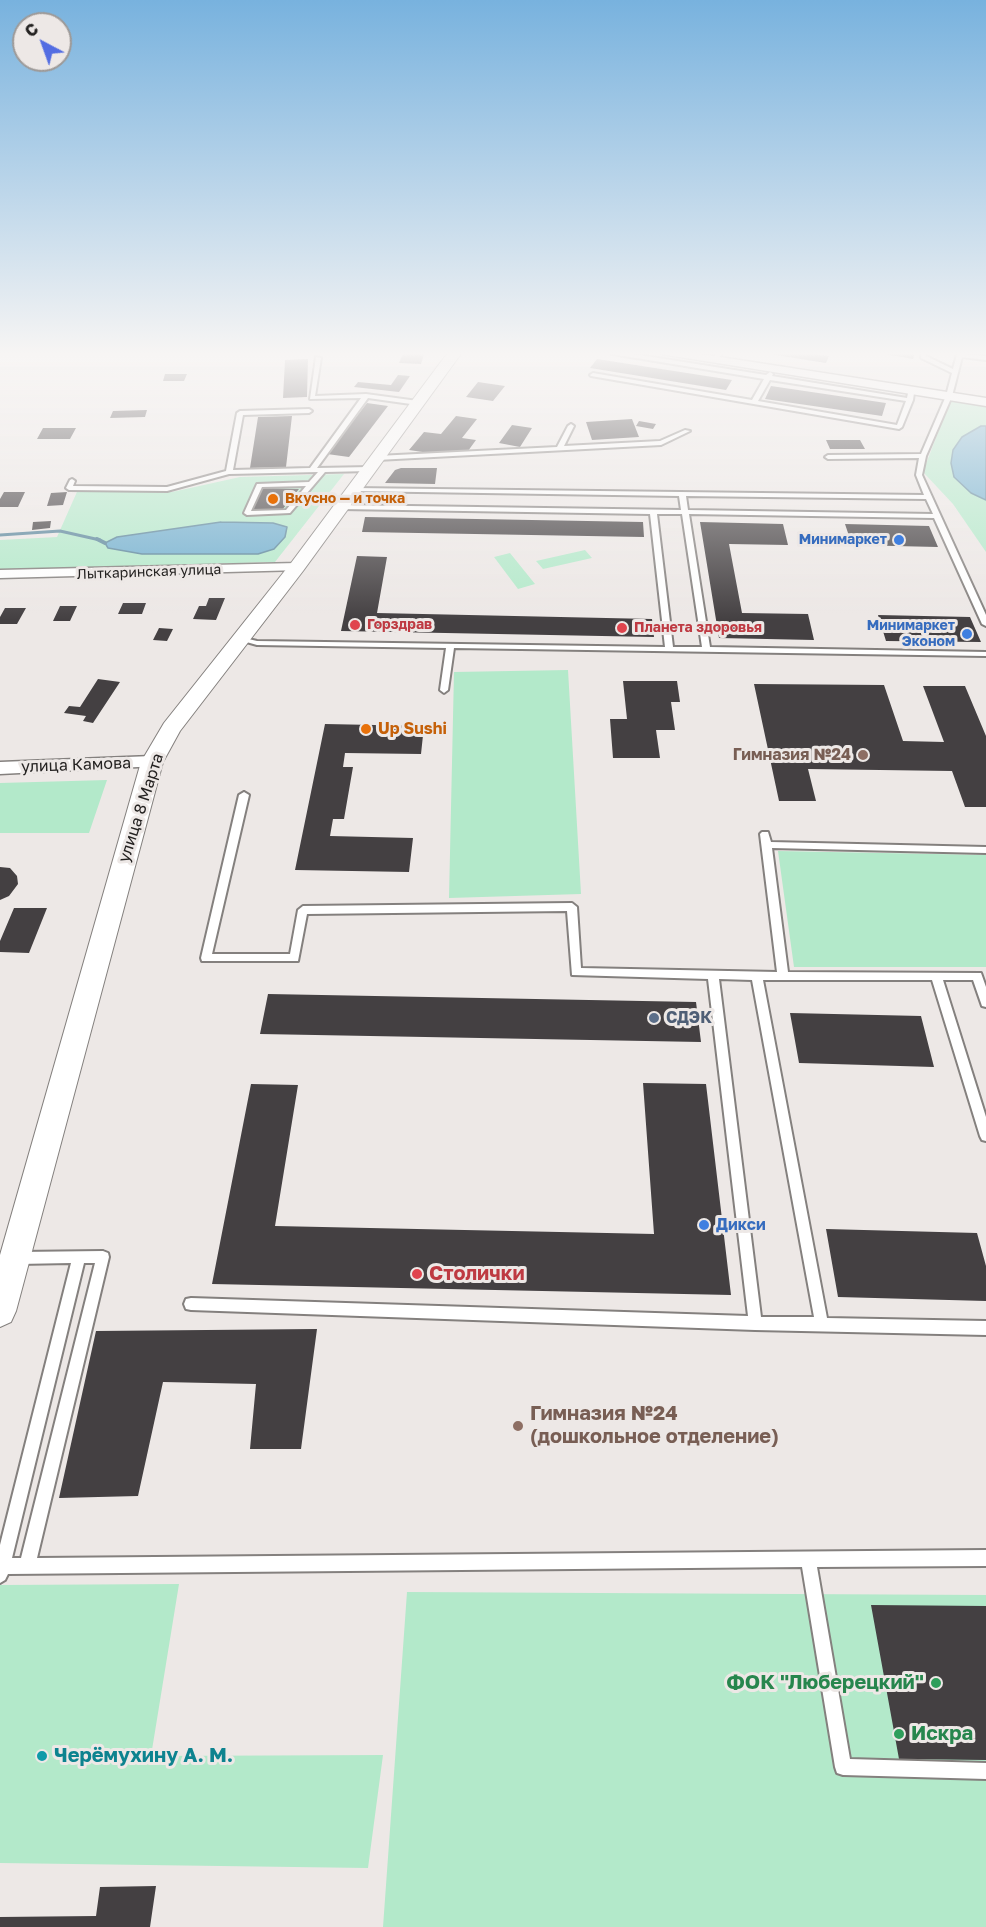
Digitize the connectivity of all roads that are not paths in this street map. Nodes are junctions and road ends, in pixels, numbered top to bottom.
1 (235, 441) edge
2 (333, 441) edge
3 (390, 441) edge
4 (563, 441) edge
5 (665, 441) edge
6 (930, 441) edge
7 (559, 449) junction
8 (923, 456) junction
9 (828, 457) dead end
10 (373, 464) junction
11 (312, 470) junction
12 (323, 470) junction
13 (230, 472) junction
14 (72, 481) dead end
15 (310, 484) junction
16 (354, 490) junction
17 (645, 493) junction
18 (682, 494) junction
19 (928, 497) junction
20 (341, 507) junction
21 (650, 512) junction
22 (685, 512) junction
23 (937, 516) junction
24 (297, 567) junction
25 (0, 574) edge
26 (986, 624) edge
27 (240, 639) junction
28 (450, 646) junction
29 (669, 650) junction
30 (706, 650) junction
31 (986, 654) edge
32 (444, 690) dead end
33 (152, 762) junction
34 (0, 768) edge
35 (244, 795) dead end
36 (986, 850) edge
37 (713, 974) junction
38 (757, 976) junction
39 (783, 976) junction
40 (936, 976) junction
41 (981, 976) edge
42 (986, 1003) edge
43 (986, 1136) edge
44 (14, 1258) junction
45 (79, 1258) junction
46 (191, 1304) dead end
47 (0, 1311) edge
48 (755, 1323) junction
49 (822, 1324) junction
50 (986, 1328) edge
51 (986, 1558) edge
52 (808, 1559) junction
53 (27, 1566) junction
54 (1, 1569) edge
55 (986, 1771) edge

1 - 13 lane
2 - 11 lane
3 - 10 street, улица 8 Марта
4 - 7 lane
5 - 7 lane
6 - 8 lane
7 - 10 lane
8 - 9 lane
8 - 19 lane
10 - 12 lane
10 - 16 street, улица 8 Марта
11 - 12 lane
11 - 13 lane
12 - 15 lane
13 - 14 lane
15 - 15 lane
16 - 17 lane
16 - 20 street, улица 8 Марта
17 - 18 lane
17 - 21 lane
18 - 19 lane
18 - 22 lane
19 - 23 lane
20 - 21 lane
20 - 24 street, улица 8 Марта
21 - 22 lane
21 - 29 lane
22 - 23 lane
22 - 30 lane
23 - 26 lane
24 - 25 street, Лыткаринская улица
24 - 27 street, улица 8 Марта
27 - 28 lane
27 - 33 street, улица 8 Марта
28 - 29 lane
28 - 32 lane
29 - 30 lane
30 - 31 lane
33 - 34 street, улица Камова
33 - 44 street, улица 8 Марта
35 - 37 lane
36 - 39 lane
37 - 38 lane
37 - 48 lane
38 - 39 lane
38 - 49 lane
39 - 40 lane
40 - 41 lane
40 - 43 lane
41 - 42 lane
44 - 45 lane
44 - 47 street, улица 8 Марта
45 - 53 lane
45 - 54 lane
46 - 48 lane
48 - 49 lane
49 - 50 lane
51 - 52 lane
52 - 53 lane
52 - 55 lane
53 - 54 lane

